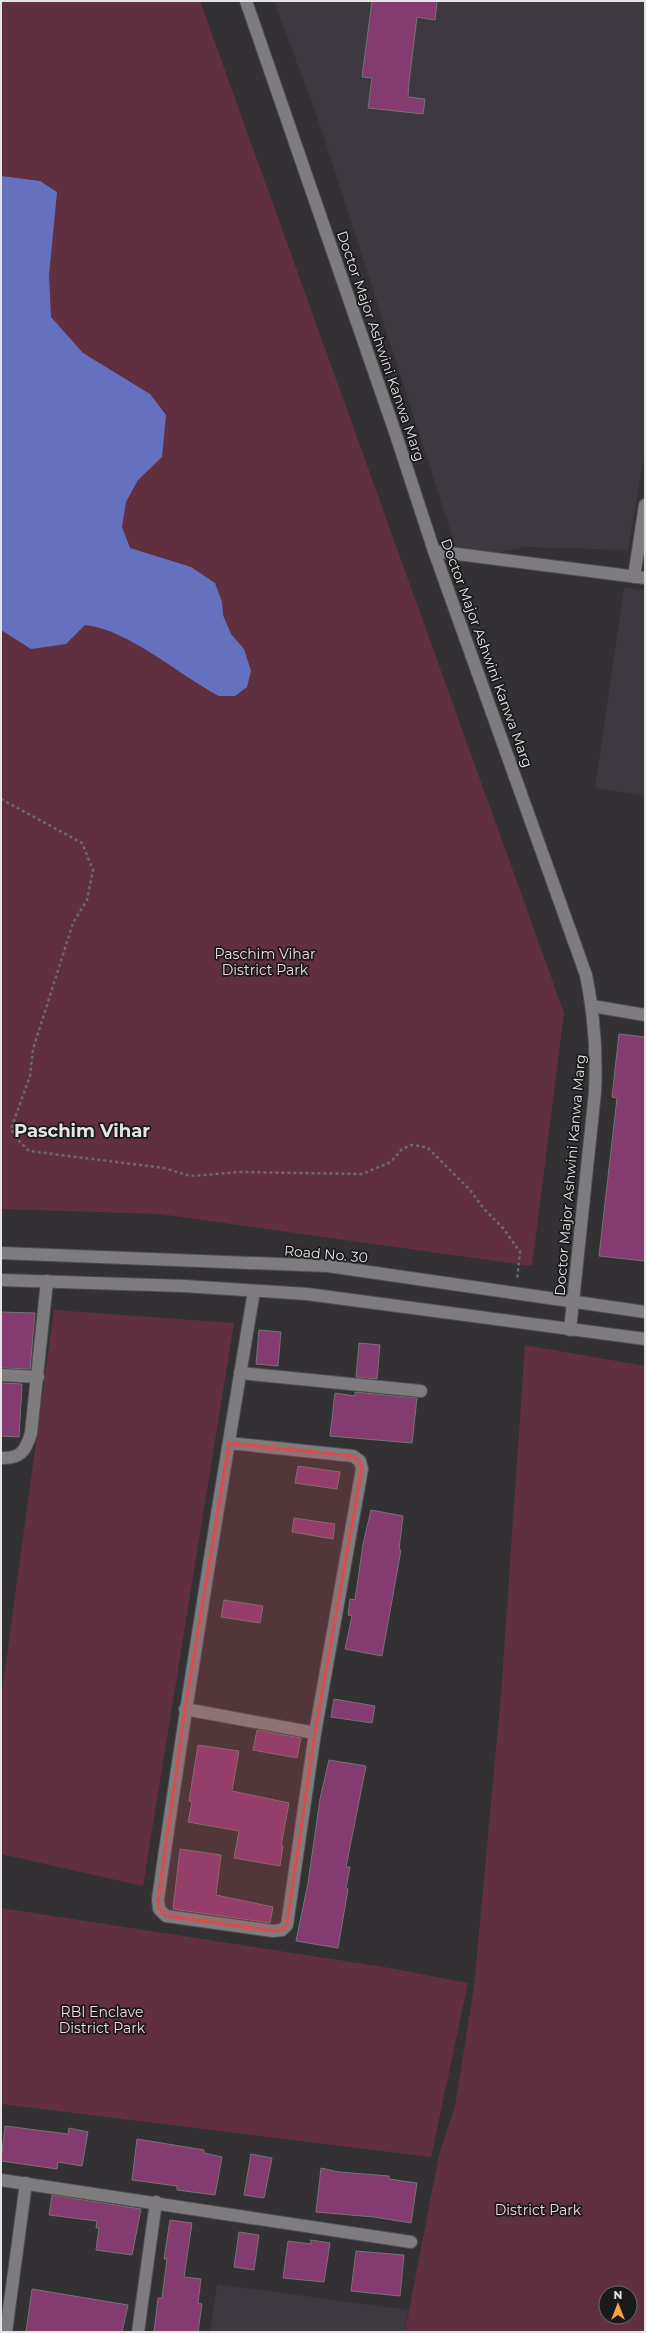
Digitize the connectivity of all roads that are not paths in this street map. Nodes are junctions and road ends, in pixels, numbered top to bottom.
1 (246, 1) edge
2 (645, 505) edge
3 (434, 551) junction
4 (640, 578) edge
5 (592, 1006) junction
6 (645, 1015) edge
7 (1, 1253) edge
8 (1, 1280) edge
9 (47, 1281) junction
10 (254, 1291) junction
11 (574, 1303) junction
12 (645, 1312) edge
13 (570, 1330) junction
14 (645, 1339) edge
15 (240, 1373) junction
16 (1, 1375) edge
17 (38, 1377) junction
18 (421, 1391) dead end
19 (229, 1443) junction
20 (1, 1458) edge
21 (185, 1709) junction
22 (315, 1733) junction
23 (1, 2180) edge
24 (26, 2183) junction
25 (156, 2202) junction
26 (411, 2242) dead end
27 (6, 2332) edge
28 (138, 2332) edge

1 - 3 street, Doctor Major Ashwini Kanwa Marg
2 - 4 street
3 - 4 street
3 - 5 street, Doctor Major Ashwini Kanwa Marg
5 - 6 street
5 - 11 street, Doctor Major Ashwini Kanwa Marg
7 - 11 street, Road No. 30
8 - 9 street
9 - 10 street
9 - 17 street
10 - 13 street
10 - 15 street
11 - 12 street, Road No. 30
11 - 13 street, Doctor Major Ashwini Kanwa Marg
13 - 14 street
15 - 18 street
15 - 19 street
16 - 17 street
17 - 20 street
19 - 21 street
19 - 22 street
21 - 22 street
21 - 22 street
23 - 24 street
24 - 25 street
24 - 27 street
25 - 26 street
25 - 28 street

